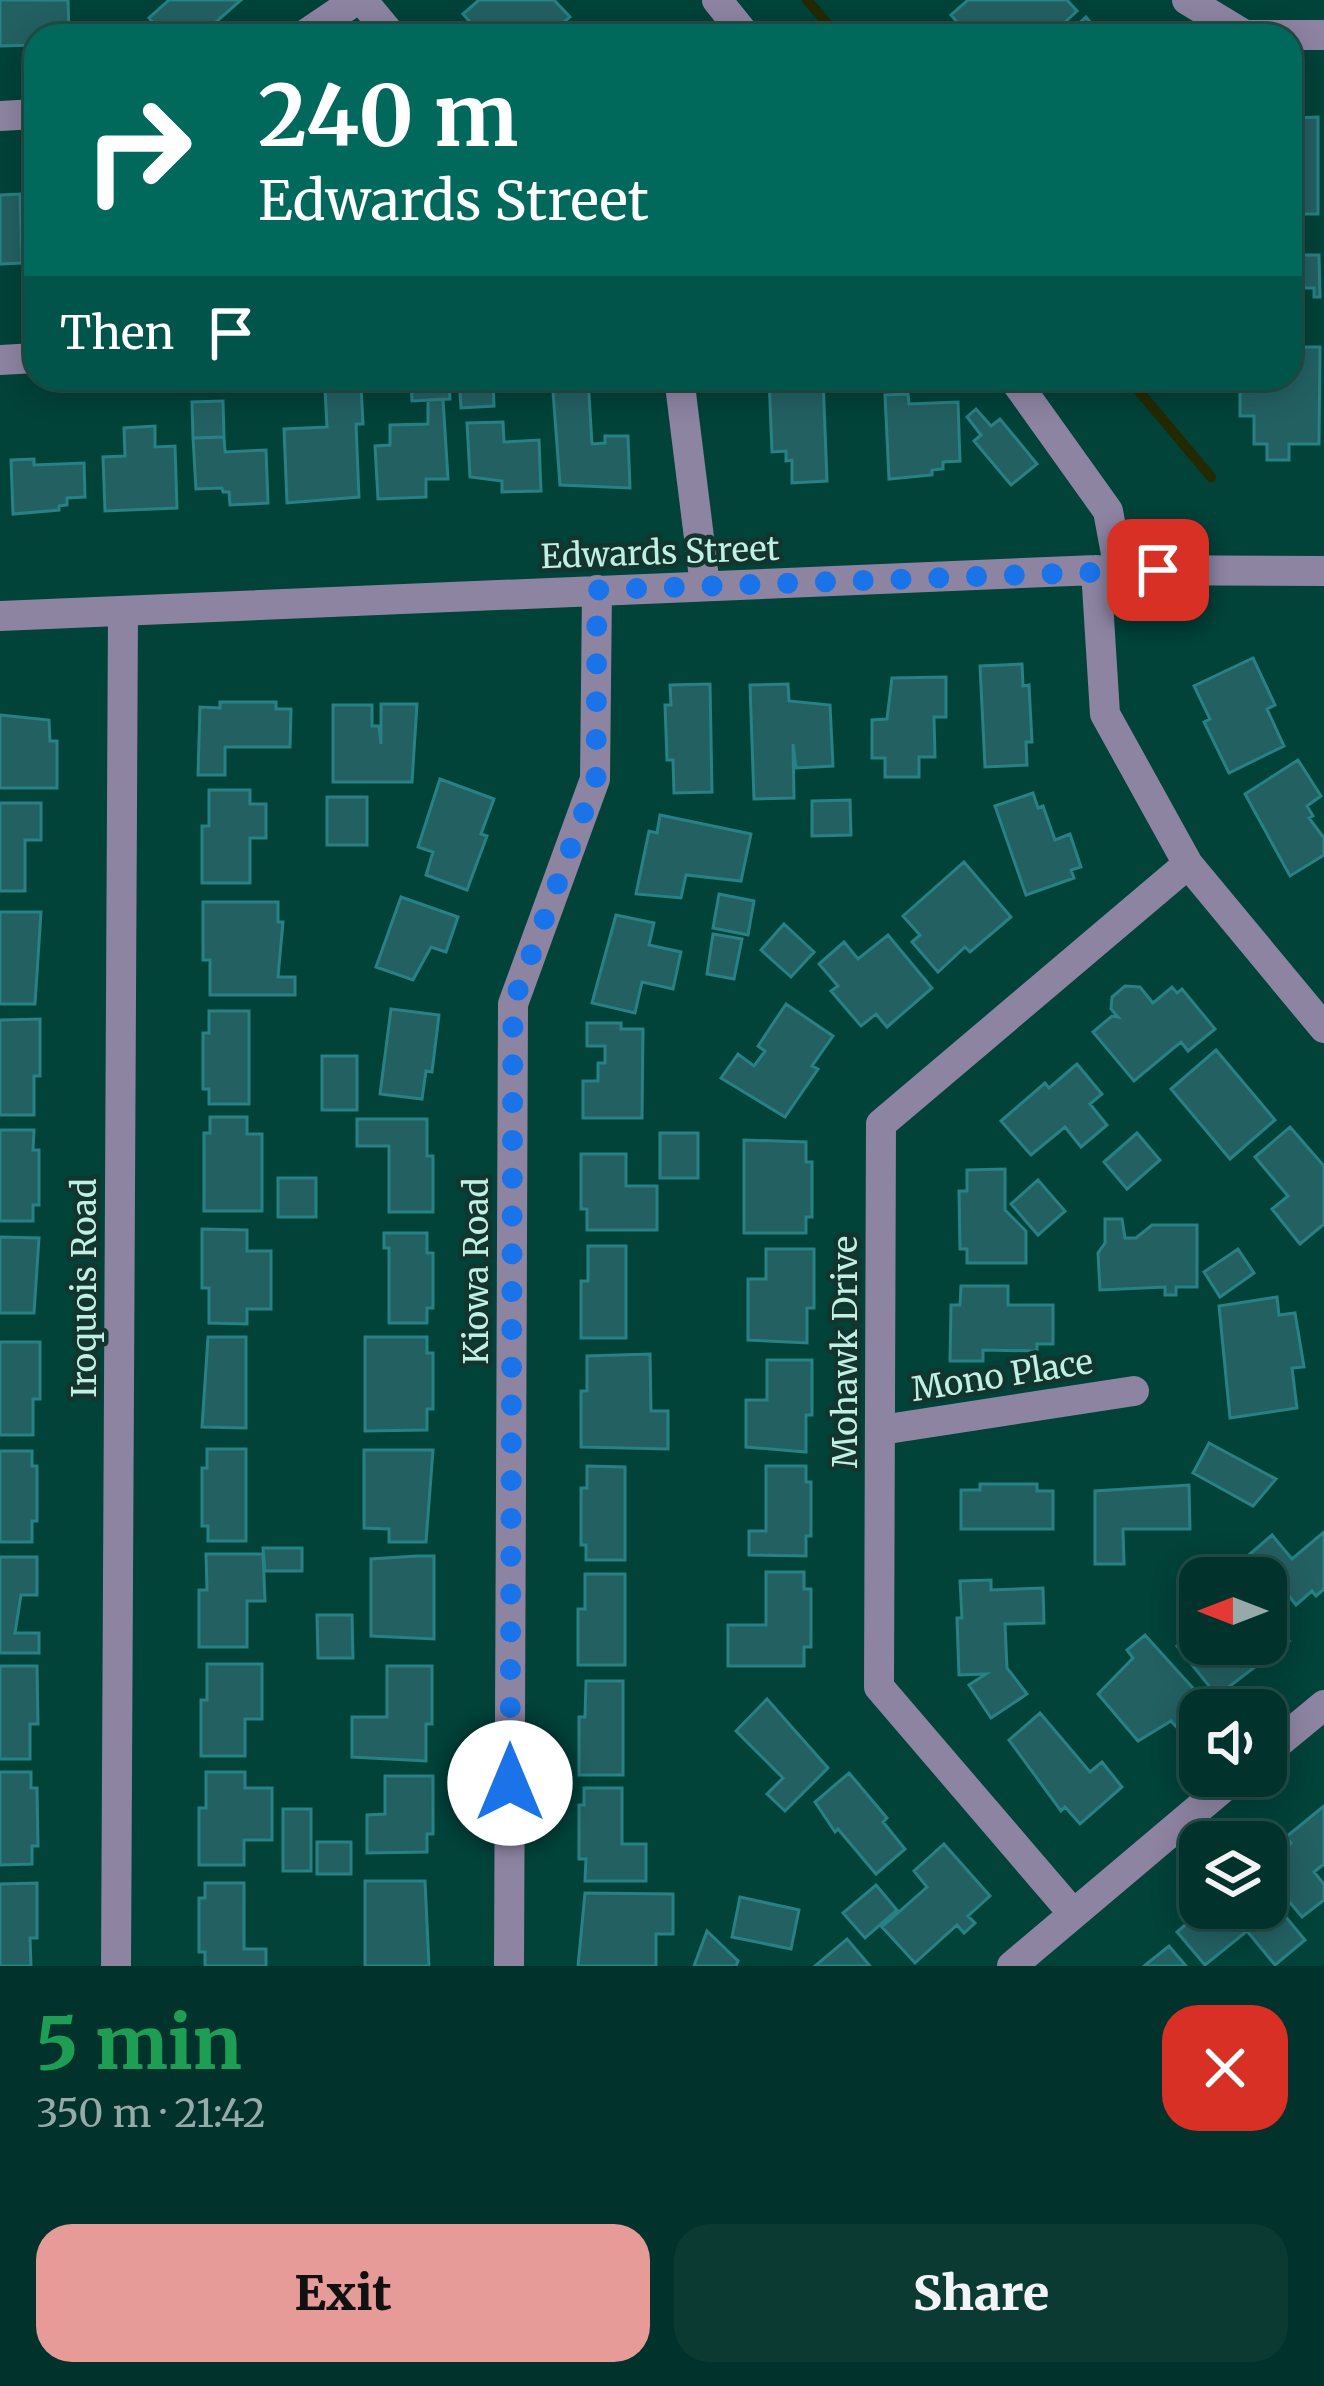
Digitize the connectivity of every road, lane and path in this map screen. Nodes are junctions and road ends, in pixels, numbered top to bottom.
1 (359, 0) edge
2 (717, 0) edge
3 (1186, 0) edge
4 (322, 24) edge
5 (381, 24) edge
6 (736, 24) edge
7 (1226, 24) edge
8 (680, 390) edge
9 (1022, 390) edge
10 (1107, 570) junction
11 (1324, 571) edge
12 (705, 586) junction
13 (597, 590) junction
14 (123, 611) junction
15 (0, 616) edge
16 (1188, 865) junction
17 (1324, 1028) edge
18 (1134, 1391) dead end
19 (881, 1430) junction
20 (1324, 1705) edge
21 (1287, 1736) edge
22 (1212, 1797) edge
23 (1071, 1911) junction
24 (116, 1966) edge
25 (509, 1966) edge
26 (1012, 1966) edge

1 - 4 street
1 - 5 street
2 - 6 street
3 - 7 street
8 - 12 street
9 - 10 street
10 - 11 street, Edwards Street
10 - 12 street, Edwards Street
10 - 16 street
12 - 13 street, Edwards Street
13 - 14 street, Edwards Street
13 - 25 street, Kiowa Road
14 - 15 street, Edwards Street
14 - 24 street, Iroquois Road
16 - 17 street
16 - 19 street, Mohawk Drive
18 - 19 street, Mono Place
19 - 23 street, Mohawk Drive
20 - 21 street
22 - 23 street
23 - 26 street

